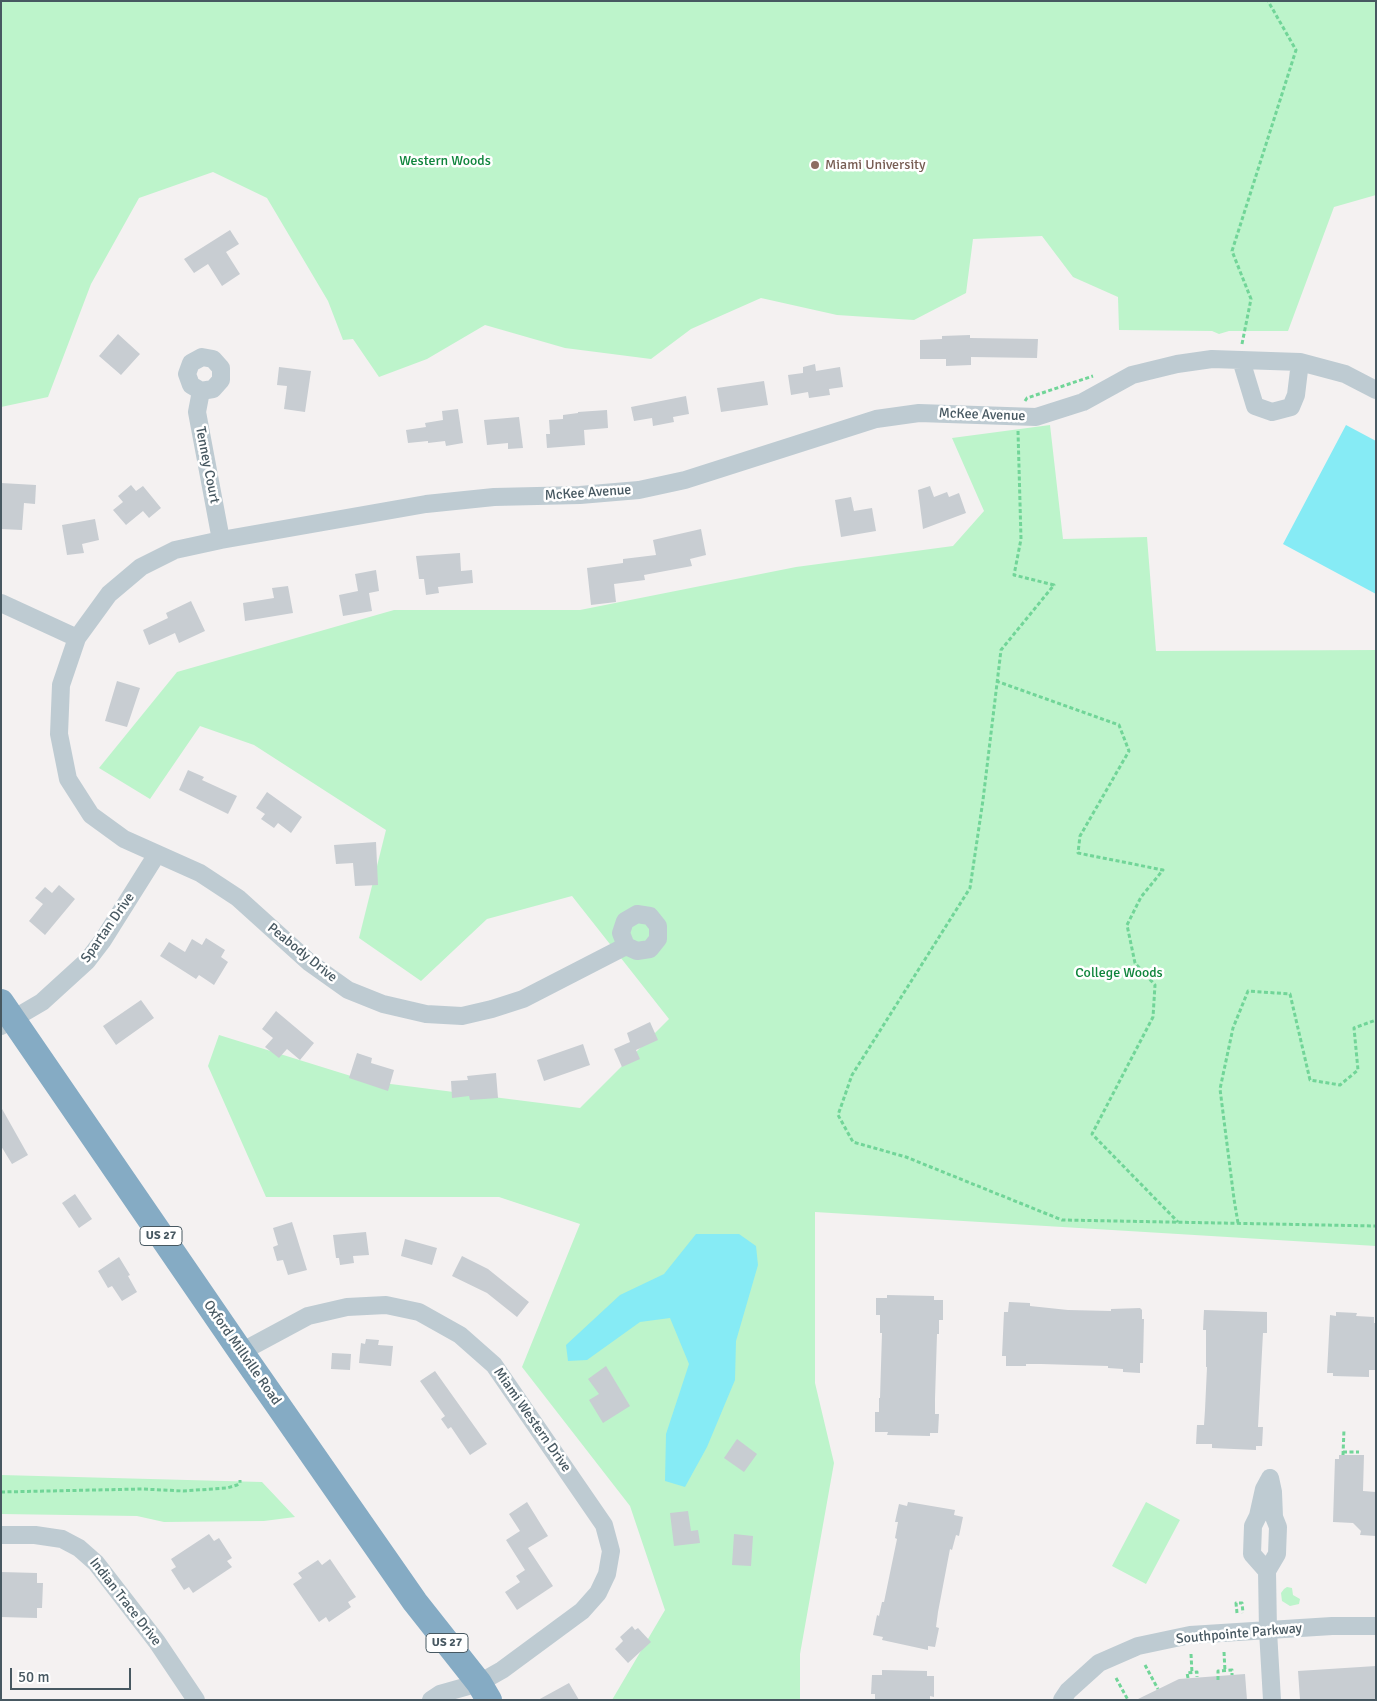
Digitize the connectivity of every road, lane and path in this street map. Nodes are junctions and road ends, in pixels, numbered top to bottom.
1 (1268, 1) edge
2 (1241, 352) junction
3 (1300, 362) junction
4 (1096, 375) dead end
5 (1376, 390) edge
6 (201, 391) dead end
7 (1018, 417) junction
8 (221, 540) junction
9 (1, 603) edge
10 (77, 638) junction
11 (996, 681) junction
12 (157, 854) junction
13 (626, 946) dead end
14 (5, 1016) edge
15 (1376, 1020) edge
16 (1178, 1222) junction
17 (1238, 1223) junction
18 (1376, 1226) edge
19 (241, 1352) junction
20 (1344, 1430) dead end
21 (1358, 1452) dead end
22 (240, 1480) dead end
23 (1, 1492) edge
24 (1, 1534) edge
25 (1267, 1571) junction
26 (1237, 1613) dead end
27 (1243, 1613) dead end
28 (1376, 1626) edge
29 (1268, 1631) junction
30 (1224, 1652) dead end
31 (1191, 1654) dead end
32 (1145, 1665) dead end
33 (1225, 1671) junction
34 (1192, 1673) junction
35 (1232, 1675) dead end
36 (1197, 1677) dead end
37 (1116, 1678) dead end
38 (1188, 1678) dead end
39 (1218, 1680) dead end
40 (1158, 1689) dead end
41 (480, 1694) edge
42 (196, 1700) edge
43 (431, 1700) edge
44 (1062, 1700) edge
45 (1128, 1700) edge
46 (1272, 1700) edge

1 - 2 path
2 - 3 street, McKee Avenue
2 - 3 street
2 - 7 street, McKee Avenue
3 - 5 street, McKee Avenue
4 - 7 path
6 - 8 street, Tenney Court
7 - 8 street, McKee Avenue
7 - 11 path
8 - 10 street, McKee Avenue
9 - 10 street
10 - 12 street, McKee Avenue
11 - 16 path
11 - 16 path
12 - 13 street, Peabody Drive
12 - 14 street, Spartan Drive
14 - 19 highway, Oxford Millville Road / US 27
15 - 17 path
16 - 17 path
17 - 18 path
19 - 41 highway, Oxford Millville Road / US 27
19 - 41 street, Miami Western Drive
20 - 21 path
22 - 23 path
24 - 42 street, Indian Trace Drive
25 - 25 street
25 - 29 street
26 - 27 path
28 - 29 street, Southpointe Parkway
29 - 44 street, Southpointe Parkway
29 - 46 street
30 - 33 path
31 - 34 path
32 - 40 path
33 - 35 path
33 - 39 path
34 - 36 path
34 - 38 path
37 - 45 path
41 - 43 street, Miami Western Drive

